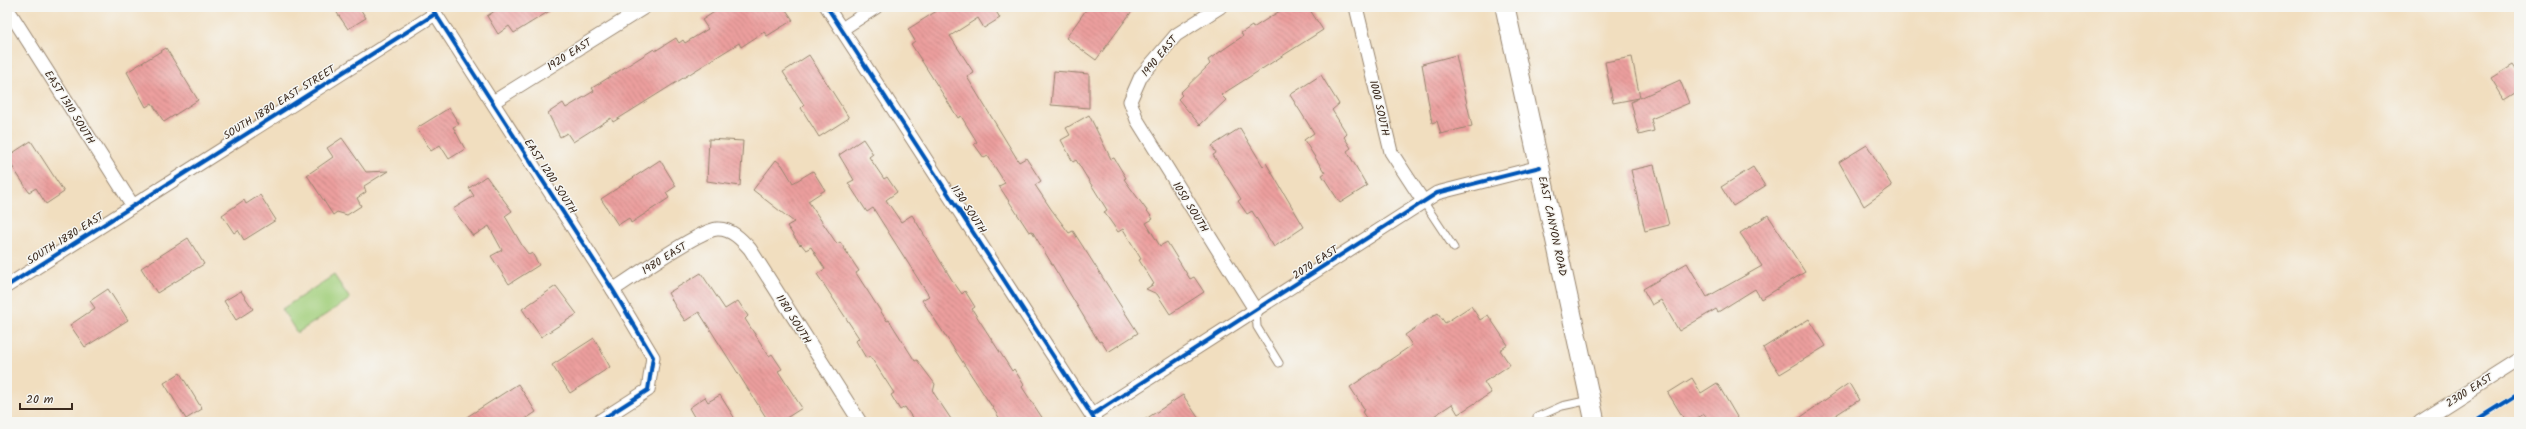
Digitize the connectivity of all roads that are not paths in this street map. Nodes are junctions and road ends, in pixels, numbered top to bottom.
1 (645, 7) edge
2 (827, 7) edge
3 (876, 7) edge
4 (1220, 7) edge
5 (1356, 7) edge
6 (1505, 7) edge
7 (7, 8) edge
8 (433, 10) edge
9 (842, 29) junction
10 (1130, 101) joint
11 (493, 102) junction
12 (1540, 167) junction
13 (1423, 201) junction
14 (133, 206) junction
15 (717, 229) joint
16 (1454, 248) dead end
17 (7, 286) edge
18 (613, 290) junction
19 (1256, 311) junction
20 (2519, 359) edge
21 (1279, 363) dead end
22 (1590, 400) junction
23 (1537, 417) dead end
24 (1094, 418) edge
25 (598, 422) edge
26 (860, 422) edge
27 (1595, 422) edge
28 (2420, 422) edge

1 - 11 street, 1920 EAST
2 - 9 street, 1130 SOUTH
3 - 9 street
4 - 10 street, 1990 EAST
5 - 13 street, 1000 SOUTH
6 - 12 main road, EAST CANYON ROAD
7 - 14 street, EAST 1310 SOUTH
8 - 11 street, EAST 1200 SOUTH
8 - 14 street, SOUTH 1880 EAST STREET
9 - 24 street, 1130 SOUTH
10 - 19 street, 1050 SOUTH
11 - 18 street, EAST 1200 SOUTH
12 - 13 street, 2070 EAST
12 - 22 main road, EAST CANYON ROAD
13 - 16 lane
13 - 19 street, 2070 EAST
14 - 17 street, SOUTH 1880 EAST
15 - 18 street, 1980 EAST
15 - 26 street, 1180 SOUTH
18 - 25 street, EAST 1200 SOUTH
19 - 21 lane
19 - 24 street, 2070 EAST
20 - 28 street, 2300 EAST
22 - 23 lane
22 - 27 main road, EAST CANYON ROAD

